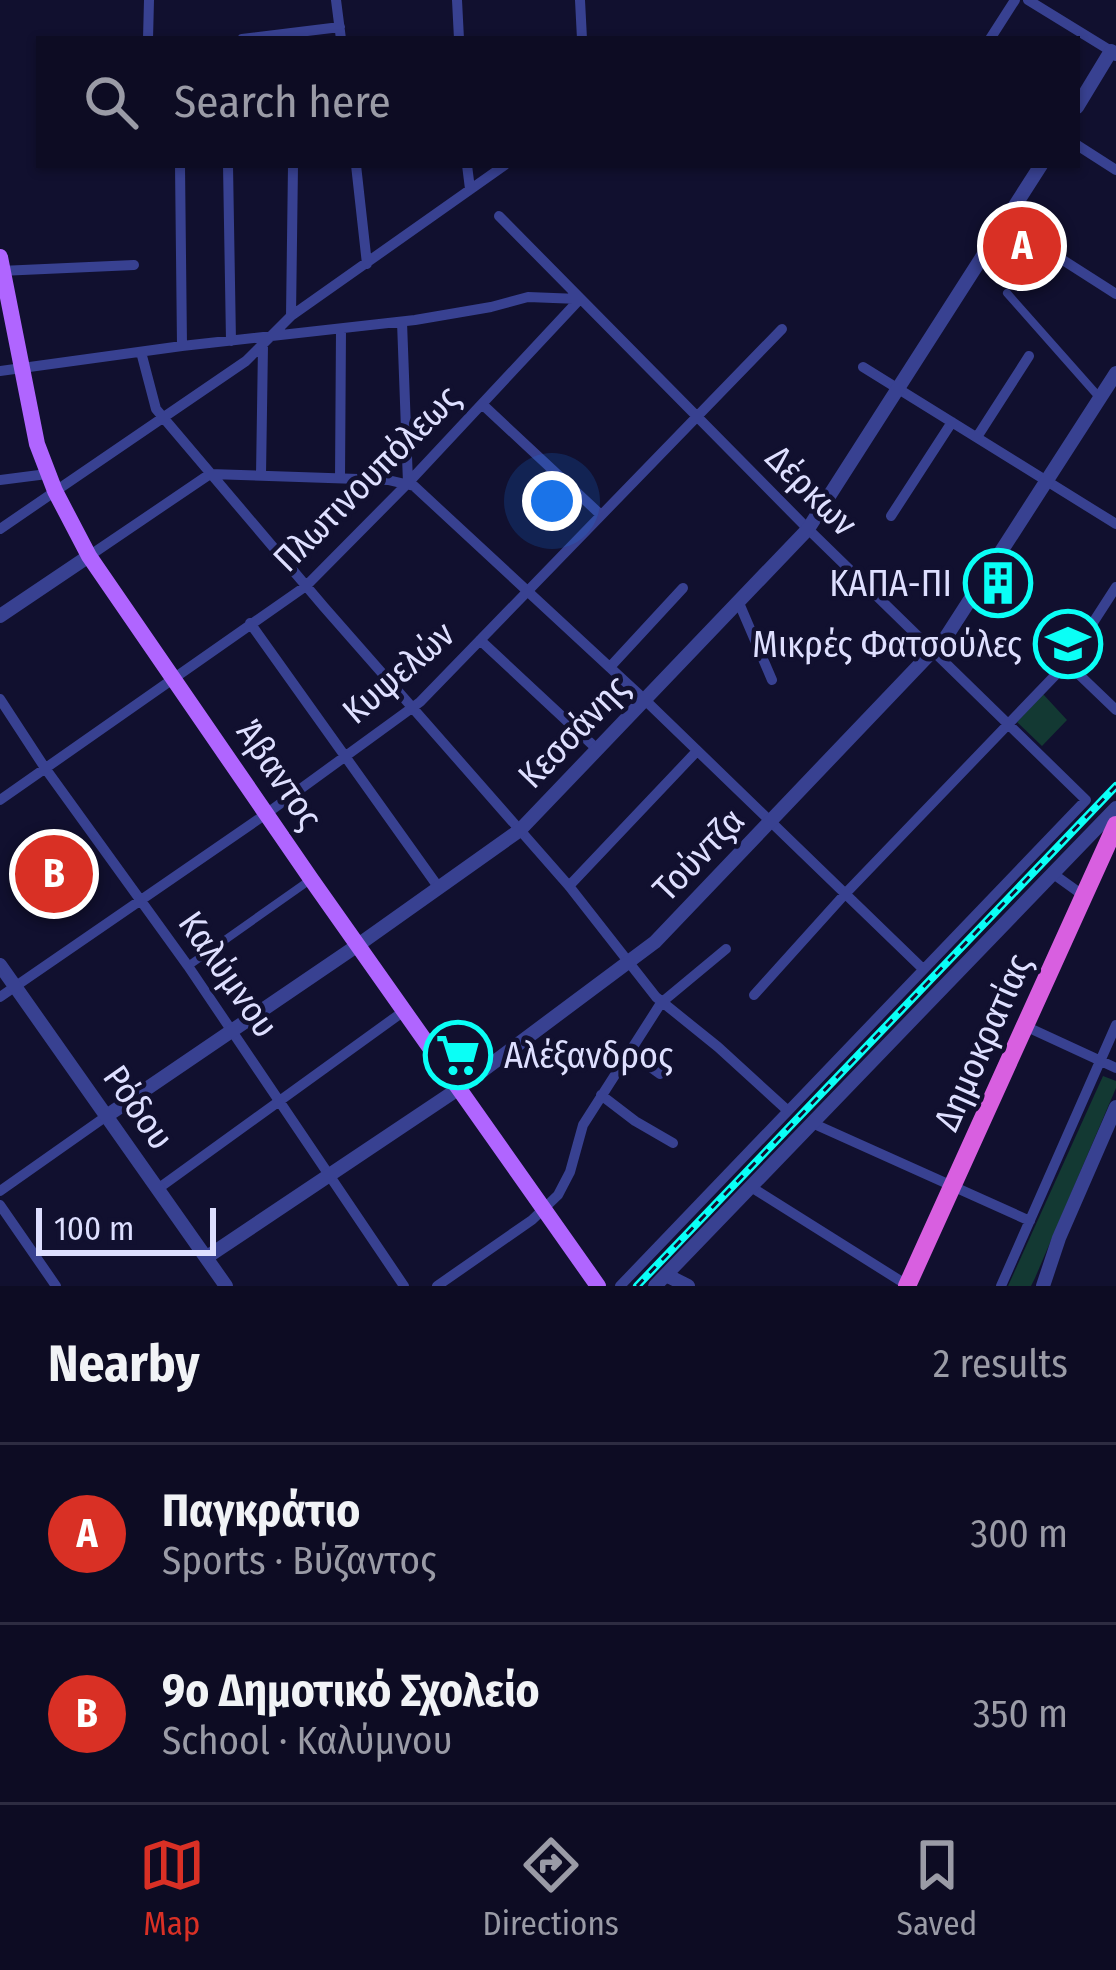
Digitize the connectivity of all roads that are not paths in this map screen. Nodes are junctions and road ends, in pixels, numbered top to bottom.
1 (149, 0) edge
2 (336, 0) edge
3 (457, 0) edge
4 (580, 0) edge
5 (1016, 0) edge
6 (1028, 0) edge
7 (340, 33) edge
8 (148, 36) edge
9 (291, 36) edge
10 (459, 36) edge
11 (582, 36) edge
12 (992, 36) edge
13 (1114, 52) edge
14 (1080, 102) edge
15 (1080, 147) edge
16 (180, 168) edge
17 (228, 168) edge
18 (293, 168) edge
19 (356, 168) edge
20 (467, 168) edge
21 (501, 168) edge
22 (1039, 168) edge
23 (1116, 170) edge
24 (470, 189) junction
25 (499, 216) dead end
26 (1005, 223) junction
27 (368, 264) junction
28 (134, 265) dead end
29 (1, 266) edge
30 (1007, 293) dead end
31 (1116, 294) edge
32 (579, 299) junction
33 (291, 316) junction
34 (402, 322) junction
35 (782, 329) dead end
36 (341, 330) junction
37 (231, 340) junction
38 (266, 341) junction
39 (182, 346) junction
40 (141, 352) junction
41 (1029, 356) dead end
42 (863, 367) dead end
43 (21, 368) junction
44 (0, 371) edge
45 (1116, 374) edge
46 (899, 388) junction
47 (1100, 398) junction
48 (482, 404) junction
49 (696, 417) junction
50 (165, 418) junction
51 (952, 422) junction
52 (977, 437) junction
53 (212, 474) junction
54 (261, 475) junction
55 (340, 478) junction
56 (0, 480) edge
57 (1047, 481) junction
58 (51, 483) junction
59 (408, 483) junction
60 (601, 515) junction
61 (891, 515) dead end
62 (1116, 524) edge
63 (0, 529) edge
64 (808, 529) junction
65 (89, 556) junction
66 (306, 586) junction
67 (1116, 587) edge
68 (683, 588) dead end
69 (528, 590) junction
70 (739, 603) junction
71 (0, 616) edge
72 (250, 623) junction
73 (480, 640) junction
74 (934, 651) junction
75 (1067, 663) junction
76 (610, 667) junction
77 (174, 677) junction
78 (772, 680) dead end
79 (0, 699) edge
80 (645, 700) junction
81 (413, 708) junction
82 (1116, 710) edge
83 (1009, 724) junction
84 (597, 749) junction
85 (697, 751) junction
86 (346, 756) junction
87 (45, 768) junction
88 (0, 800) edge
89 (1116, 808) edge
90 (266, 814) junction
91 (770, 822) junction
92 (1116, 824) edge
93 (520, 830) junction
94 (1052, 873) junction
95 (311, 879) junction
96 (569, 886) junction
97 (439, 888) junction
98 (844, 894) junction
99 (1084, 896) junction
100 (141, 900) junction
101 (358, 945) junction
102 (726, 949) dead end
103 (631, 963) junction
104 (0, 964) edge
105 (188, 966) junction
106 (922, 968) junction
107 (15, 987) junction
108 (754, 994) dead end
109 (0, 998) edge
110 (661, 1003) junction
111 (404, 1011) junction
112 (1116, 1025) edge
113 (1025, 1026) junction
114 (232, 1031) junction
115 (628, 1052) junction
116 (1100, 1060) junction
117 (1116, 1068) edge
118 (661, 1074) dead end
119 (458, 1089) junction
120 (601, 1095) junction
121 (280, 1100) junction
122 (1116, 1107) edge
123 (787, 1110) junction
124 (108, 1115) junction
125 (812, 1123) junction
126 (673, 1142) dead end
127 (331, 1175) junction
128 (953, 1185) junction
129 (751, 1187) junction
130 (159, 1188) junction
131 (0, 1191) edge
132 (0, 1205) edge
133 (544, 1211) junction
134 (1030, 1221) junction
135 (207, 1256) junction
136 (661, 1281) edge
137 (56, 1286) edge
138 (226, 1286) edge
139 (404, 1286) edge
140 (436, 1286) edge
141 (598, 1286) edge
142 (620, 1286) edge
143 (688, 1286) edge
144 (907, 1286) edge
145 (1001, 1286) edge
146 (1042, 1286) edge

1 - 8 street
2 - 7 street
3 - 10 street
4 - 11 street
5 - 12 street
6 - 13 street
7 - 9 street
13 - 14 street
15 - 23 street
16 - 39 street
17 - 37 street
18 - 33 street
19 - 27 street
20 - 24 street
21 - 24 street
22 - 26 street, Κεσσάνης
24 - 27 street
25 - 32 street, Δέρκων
26 - 31 street
26 - 46 street, Κεσσάνης
27 - 33 street
28 - 29 street
29 - 43 main road, Άβαντος
30 - 47 street
32 - 34 street
32 - 48 street, Πλωτινουπόλεως
32 - 49 street, Δέρκων
33 - 38 street
34 - 36 street
34 - 59 street
35 - 49 street, Κυψελών
36 - 38 street
36 - 55 street
37 - 38 street
37 - 39 street
38 - 50 street
38 - 54 street
39 - 40 street
40 - 43 street
40 - 50 street
41 - 52 street
42 - 46 street
43 - 44 street
43 - 58 main road, Άβαντος
45 - 47 street, Τούντζα
46 - 51 street
46 - 64 street, Κεσσάνης
47 - 57 street, Τούντζα
48 - 59 street, Πλωτινουπόλεως
48 - 60 street
49 - 60 street, Κυψελών
49 - 64 street, Δέρκων
50 - 53 street
50 - 58 street
51 - 52 street
51 - 61 street
52 - 57 street
53 - 54 street
53 - 65 street
53 - 66 street
54 - 55 street
55 - 59 street
56 - 58 street
57 - 62 street
57 - 74 street, Τούντζα
58 - 63 street
58 - 65 main road, Άβαντος
59 - 66 street, Πλωτινουπόλεως
59 - 69 street
60 - 69 street, Κυψελών
64 - 70 street, Κεσσάνης
64 - 74 street, Δέρκων
65 - 71 street
65 - 77 main road, Άβαντος
66 - 72 street, Πλωτινουπόλεως
66 - 81 street
67 - 75 street
68 - 76 street
69 - 73 street, Κυψελών
69 - 76 street
70 - 78 street
70 - 80 street, Κεσσάνης
72 - 77 street, Πλωτινουπόλεως
72 - 86 street
73 - 81 street, Κυψελών
73 - 84 street
74 - 83 street, Δέρκων
74 - 91 street, Τούντζα
75 - 82 street
75 - 83 street
76 - 80 street
77 - 87 street, Πλωτινουπόλεως
77 - 90 main road, Άβαντος
79 - 87 street, Καλύμνου
80 - 84 street, Κεσσάνης
80 - 85 street
81 - 86 street, Κυψελών
81 - 93 street
83 - 98 street
83 - 106 street, Δέρκων
84 - 93 street, Κεσσάνης
85 - 91 street
85 - 96 street
86 - 90 street, Κυψελών
86 - 97 street
87 - 88 street, Πλωτινουπόλεως
87 - 100 street, Καλύμνου
89 - 94 street
90 - 95 main road, Άβαντος
90 - 100 street, Κυψελών
91 - 98 street
91 - 103 street, Τούντζα
92 - 99 highway, Δημοκρατίας
93 - 96 street
93 - 97 street, Κεσσάνης
94 - 99 street
94 - 125 street
95 - 101 main road, Άβαντος
95 - 105 street
96 - 103 street
97 - 101 street, Κεσσάνης
98 - 106 street
98 - 108 street
99 - 113 highway, Δημοκρατίας
100 - 105 street, Καλύμνου
100 - 107 street, Κυψελών
101 - 111 main road, Άβαντος
101 - 114 street, Κεσσάνης
102 - 110 street
103 - 110 street
103 - 119 street, Τούντζα
104 - 107 street, Ρόδου
105 - 114 street, Καλύμνου
106 - 123 street
107 - 109 street, Κυψελών
107 - 124 street, Ρόδου
110 - 115 street
110 - 123 street
111 - 119 main road, Άβαντος
111 - 121 street
112 - 116 street
113 - 116 street
113 - 128 highway, Δημοκρατίας
114 - 121 street, Καλύμνου
114 - 124 street, Κεσσάνης
115 - 118 street
115 - 120 street
116 - 117 street
116 - 134 street
119 - 127 street, Τούντζα
119 - 133 main road, Άβαντος
120 - 126 street
120 - 133 street
121 - 127 street, Καλύμνου
121 - 130 street
122 - 146 street
123 - 142 street
124 - 130 street, Ρόδου
124 - 131 street, Κεσσάνης
125 - 128 street
125 - 129 street
127 - 135 street, Τούντζα
127 - 139 street, Καλύμνου
128 - 134 street
128 - 144 highway, Δημοκρατίας
129 - 136 street
129 - 144 street
130 - 135 street, Ρόδου
132 - 137 street
133 - 140 street
133 - 141 main road, Άβαντος
134 - 145 street
135 - 138 street, Ρόδου
136 - 143 street

